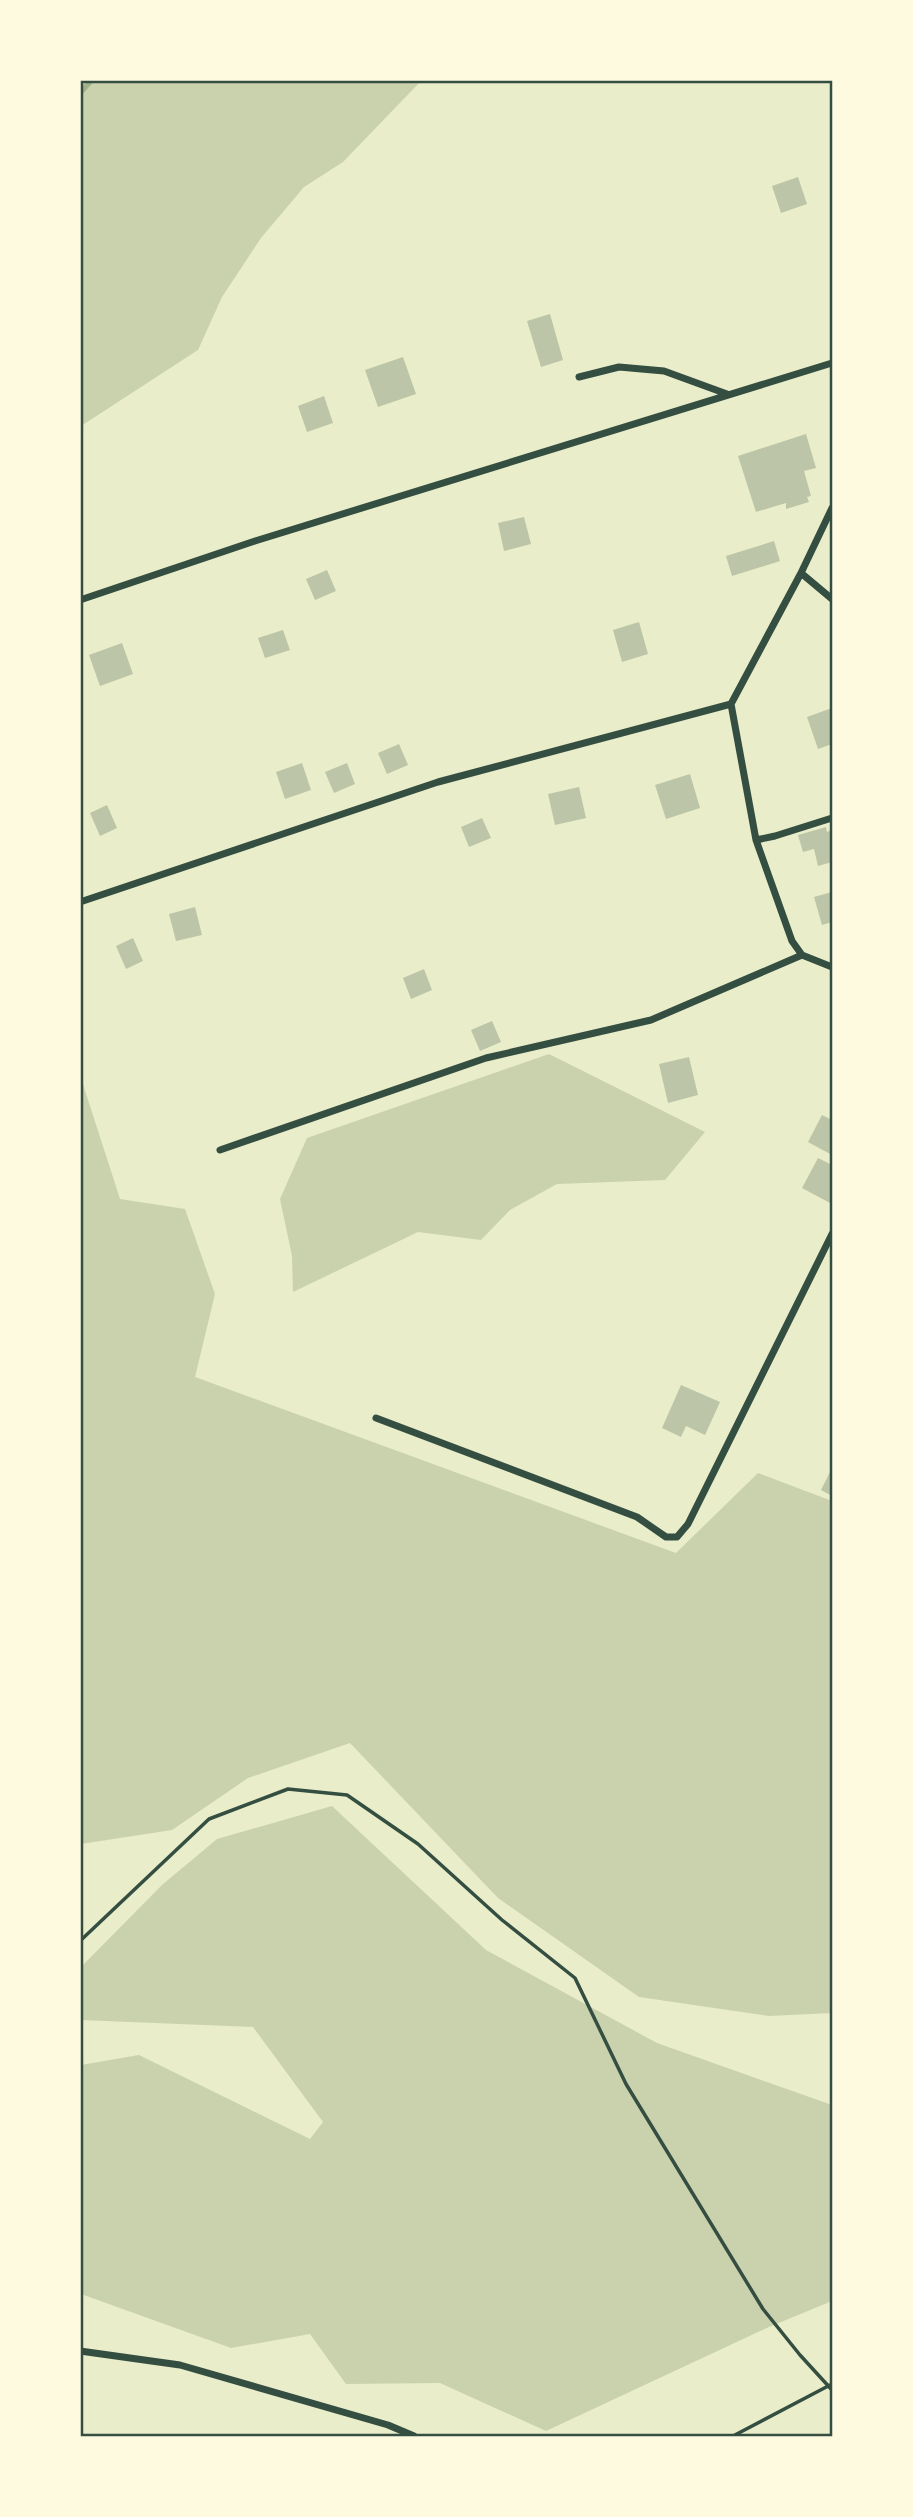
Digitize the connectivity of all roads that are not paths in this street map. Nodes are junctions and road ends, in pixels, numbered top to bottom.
1 (832, 363) edge
2 (579, 377) dead end
3 (728, 395) junction
4 (832, 508) edge
5 (802, 573) junction
6 (832, 599) edge
7 (80, 600) edge
8 (731, 704) junction
9 (832, 818) edge
10 (756, 839) junction
11 (80, 902) edge
12 (802, 955) junction
13 (832, 967) edge
14 (220, 1150) dead end
15 (832, 1234) edge
16 (376, 1418) dead end
17 (80, 2351) edge
18 (414, 2437) edge

1 - 3 street
2 - 3 street
3 - 7 street
4 - 5 street
5 - 6 street
5 - 8 street
8 - 10 street
8 - 11 street
9 - 10 street
10 - 12 street
12 - 13 street
12 - 14 street
15 - 16 street
17 - 18 street

